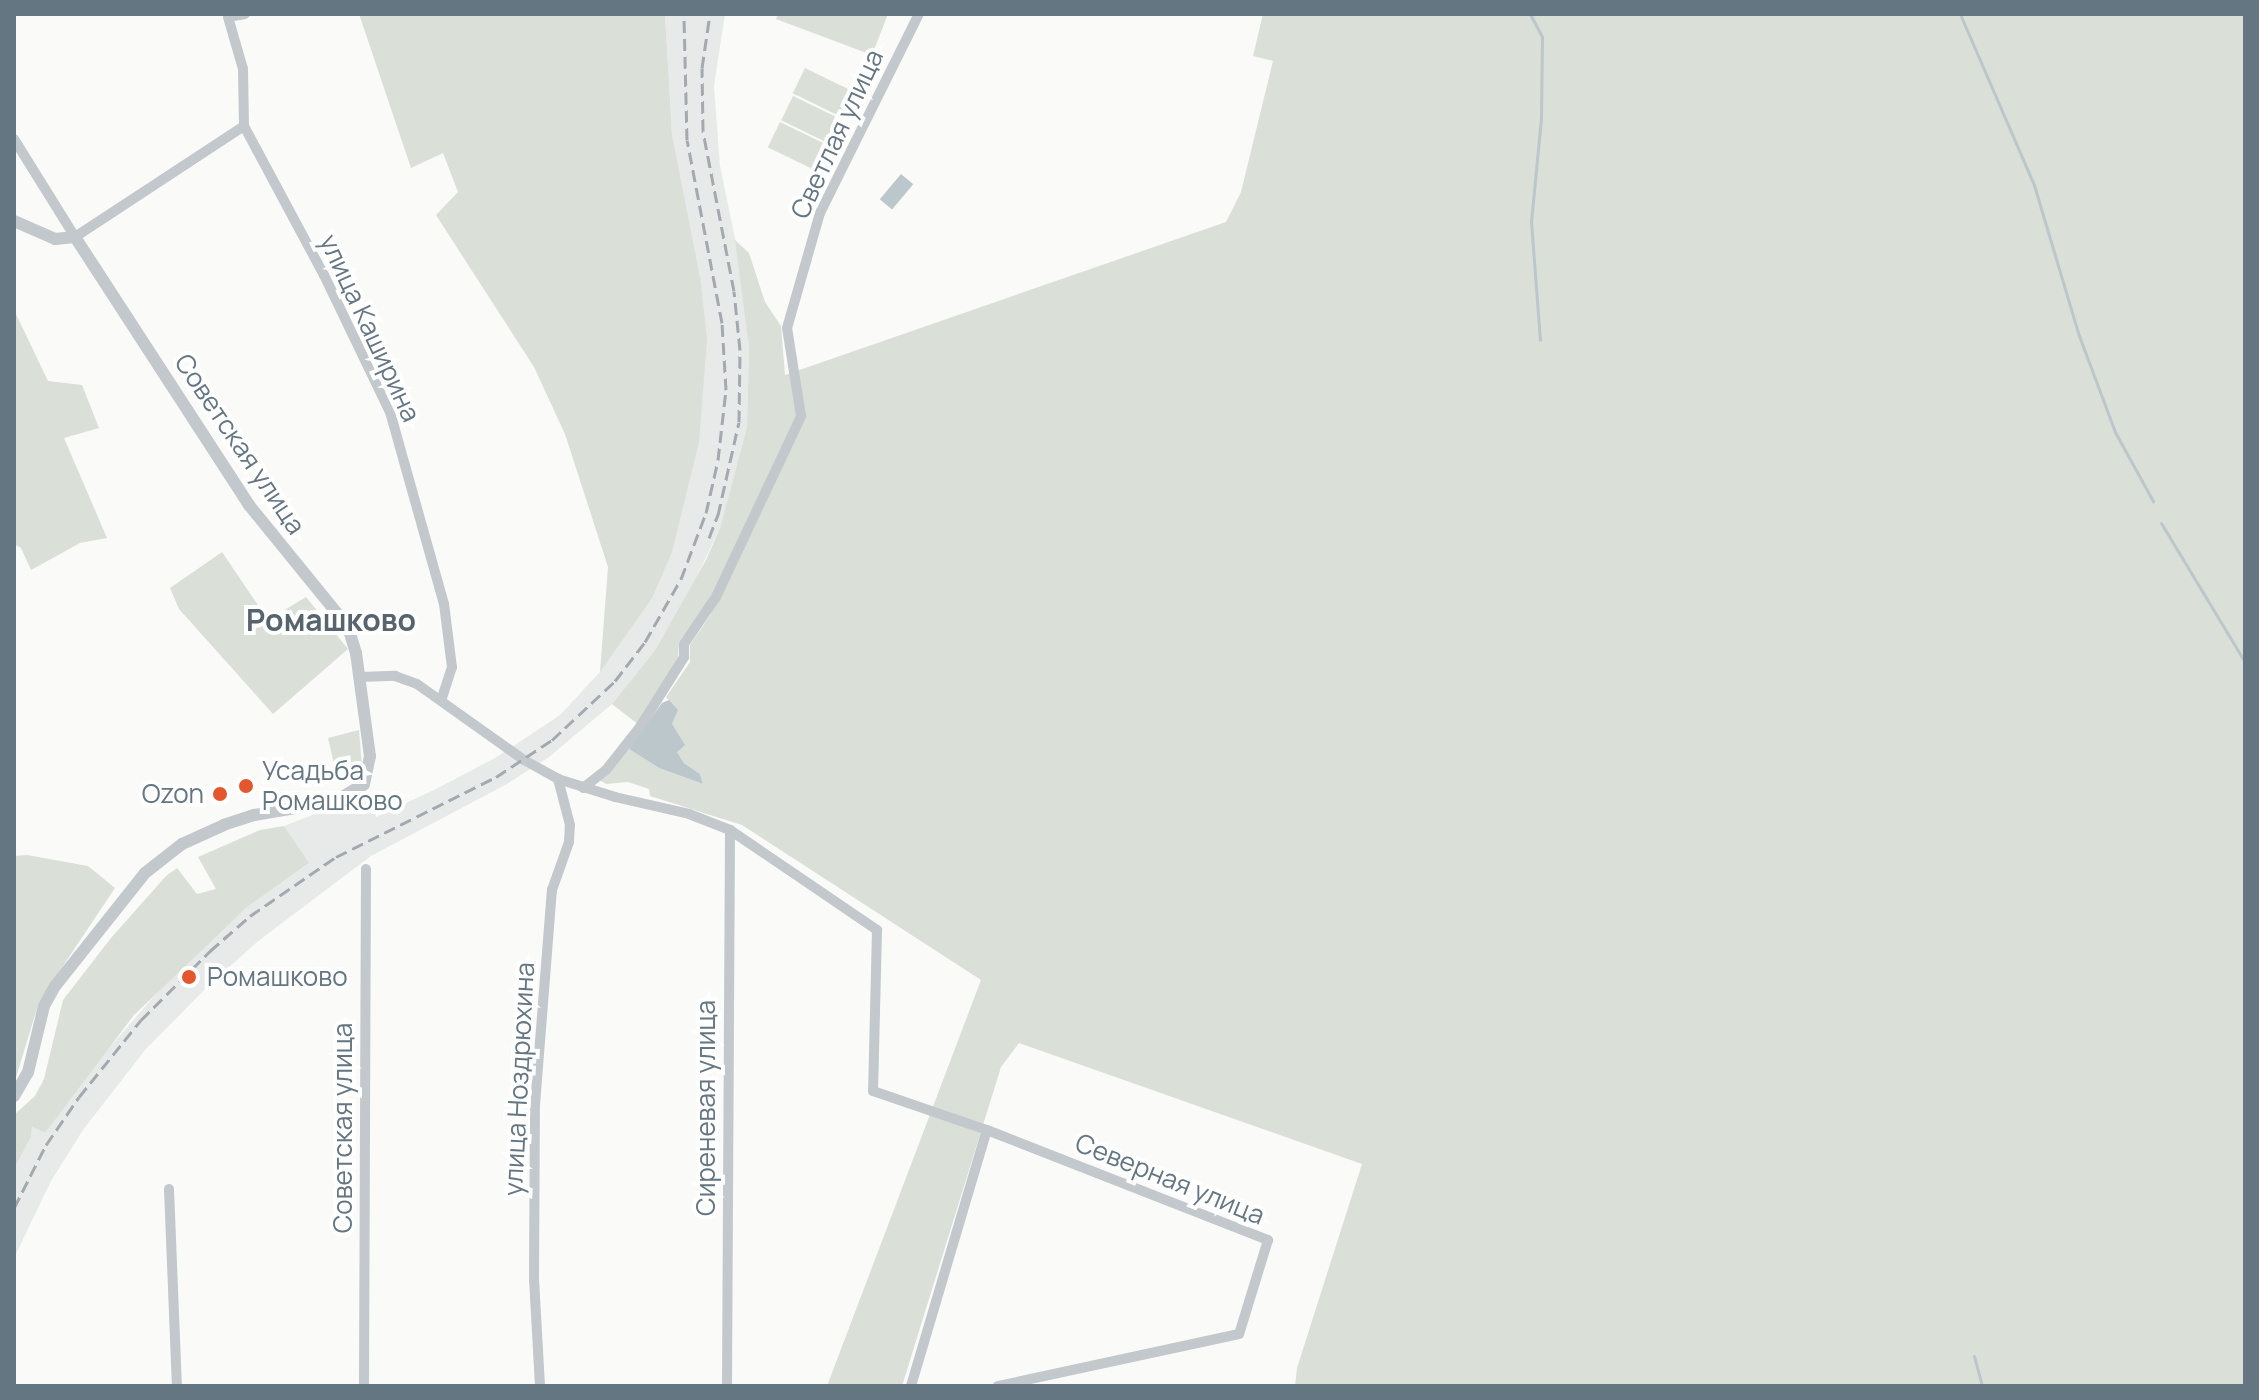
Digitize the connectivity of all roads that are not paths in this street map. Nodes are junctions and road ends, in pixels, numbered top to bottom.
1 (245, 14) edge
2 (919, 14) edge
3 (244, 126) junction
4 (14, 139) edge
5 (14, 221) edge
6 (75, 237) junction
7 (360, 677) junction
8 (442, 698) junction
9 (558, 779) junction
10 (583, 788) junction
11 (730, 830) junction
12 (366, 869) dead end
13 (14, 1096) edge
14 (987, 1130) junction
15 (169, 1189) dead end
16 (177, 1386) edge
17 (364, 1386) edge
18 (540, 1386) edge
19 (727, 1386) edge
20 (911, 1386) edge
21 (998, 1386) edge

1 - 3 street
2 - 10 street, Светлая улица
3 - 6 street
3 - 8 street, улица Каширина
4 - 6 street
5 - 6 street
6 - 7 street, Советская улица
7 - 8 street
7 - 13 street, Советская улица
8 - 9 street
9 - 10 street
9 - 18 street, улица Ноздрюхина
10 - 11 street
11 - 14 street
11 - 19 street, Сиреневая улица
12 - 17 street, Советская улица
14 - 20 street
14 - 21 street, Северная улица
15 - 16 street

